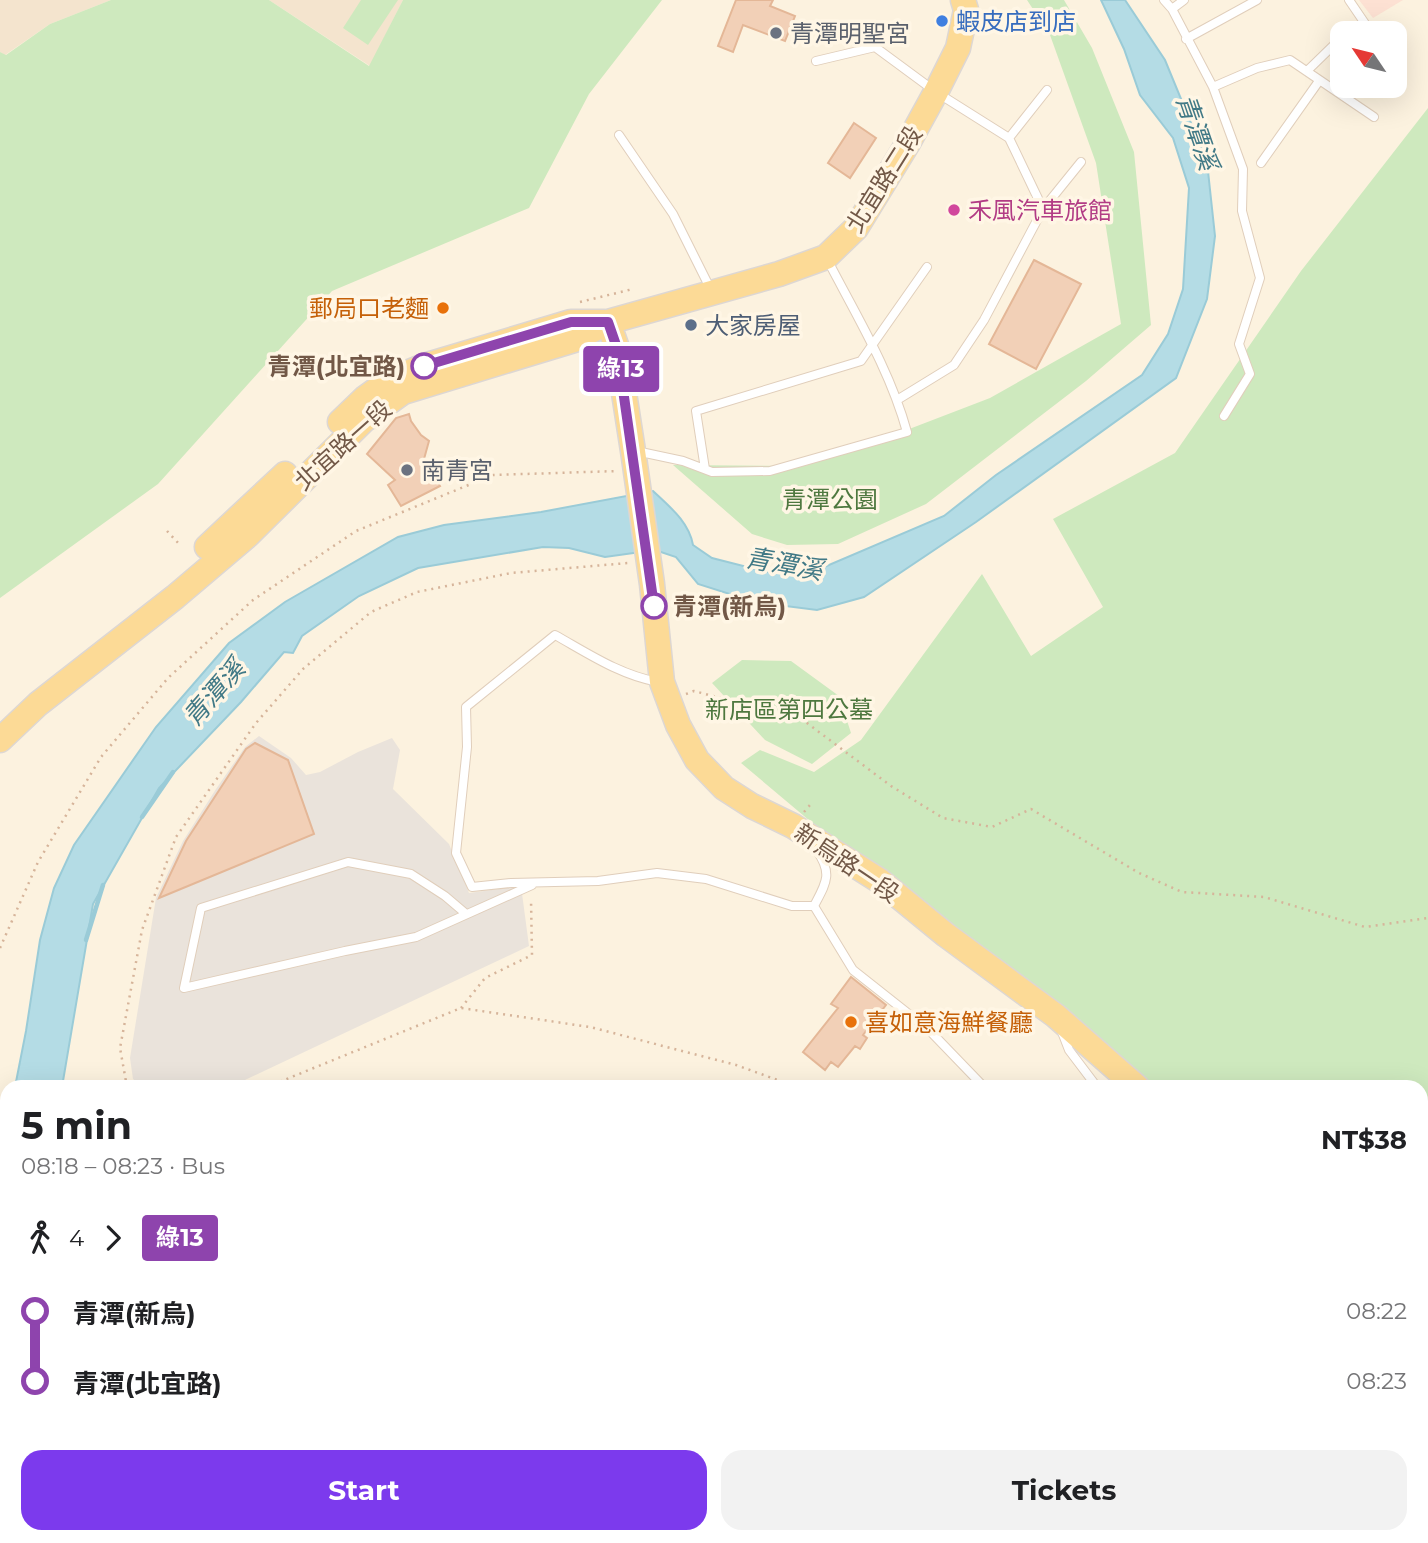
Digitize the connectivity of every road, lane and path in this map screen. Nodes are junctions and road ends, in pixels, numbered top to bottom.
1 (963, 0) edge
2 (1164, 0) edge
3 (1184, 0) edge
4 (1257, 0) edge
5 (1349, 0) edge
6 (1172, 9) junction
7 (1364, 21) edge
8 (1186, 39) junction
9 (1330, 49) edge
10 (816, 61) dead end
11 (1307, 71) junction
12 (1319, 80) junction
13 (1213, 87) junction
14 (1047, 90) dead end
15 (936, 92) junction
16 (1374, 117) dead end
17 (619, 135) dead end
18 (1009, 138) junction
19 (1081, 162) dead end
20 (1261, 163) dead end
21 (1043, 209) junction
22 (826, 257) junction
23 (927, 267) dead end
24 (633, 289) dead end
25 (712, 292) junction
26 (580, 302) dead end
27 (608, 322) junction
28 (873, 343) junction
29 (897, 400) junction
30 (1224, 416) dead end
31 (634, 460) junction
32 (705, 470) junction
33 (167, 531) dead end
34 (180, 545) dead end
35 (651, 572) junction
36 (665, 691) junction
37 (0, 719) edge
38 (0, 740) edge
39 (751, 806) junction
40 (549, 882) junction
41 (538, 883) junction
42 (814, 906) junction
43 (465, 913) junction
44 (1428, 918) edge
45 (0, 948) edge
46 (461, 1008) junction
47 (1056, 1016) junction
48 (126, 1080) edge
49 (284, 1080) edge
50 (778, 1080) edge
51 (978, 1080) edge
52 (1092, 1080) edge
53 (1129, 1080) edge

1 - 15 main road, 北宜路二段
2 - 6 lane
3 - 6 lane
4 - 8 lane
5 - 7 lane
6 - 8 lane
8 - 13 lane
9 - 11 lane
10 - 15 lane
11 - 12 lane
11 - 13 lane
12 - 16 lane
12 - 20 lane
13 - 30 lane
14 - 18 lane
15 - 18 lane
15 - 22 main road, 北宜路二段
17 - 25 lane
18 - 21 lane
19 - 21 lane
21 - 29 lane
22 - 25 main road, 北宜路二段
22 - 28 lane
23 - 28 lane
24 - 26 path
25 - 27 main road, 北宜路二段
27 - 31 main road
27 - 37 main road, 北宜路一段
27 - 38 main road, 北宜路一段
28 - 29 lane
28 - 32 lane
29 - 32 lane
31 - 32 lane
31 - 35 main road, 新烏路一段
31 - 45 path
33 - 34 path
35 - 36 main road, 新烏路一段
35 - 48 path
36 - 39 main road, 新烏路一段
36 - 41 lane
36 - 44 path
39 - 42 lane
39 - 47 main road, 新烏路一段
40 - 41 lane
40 - 42 lane
40 - 46 path
41 - 43 lane
42 - 51 lane
43 - 43 lane
46 - 49 path
46 - 50 path
47 - 52 lane
47 - 53 main road, 新烏路一段

